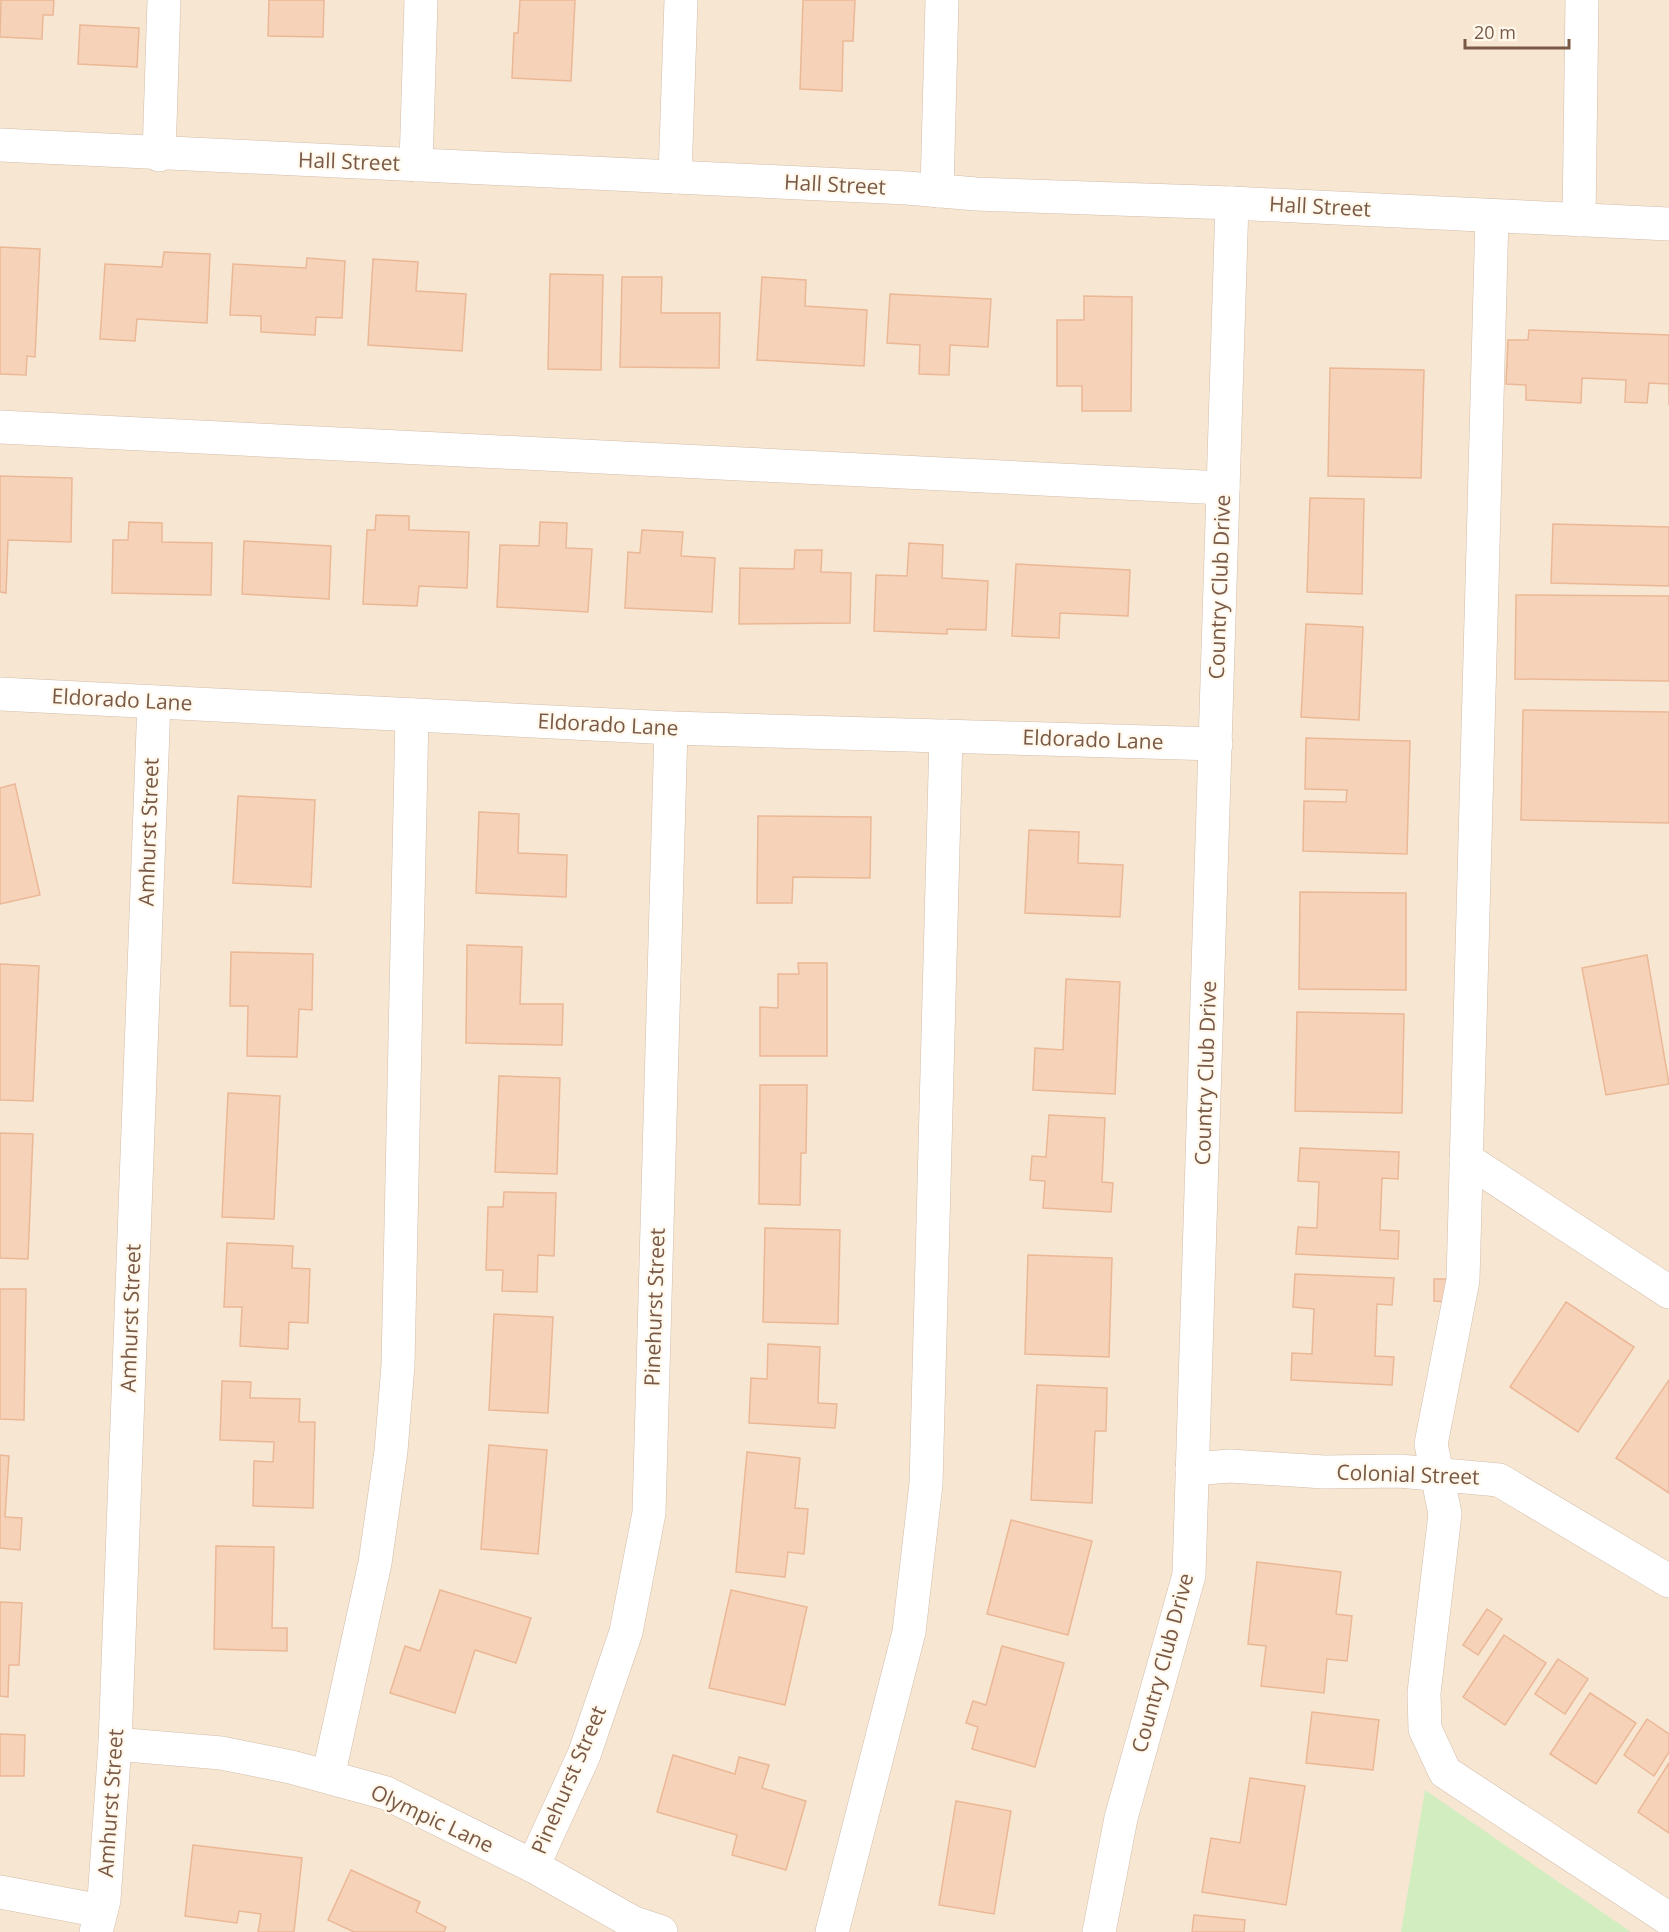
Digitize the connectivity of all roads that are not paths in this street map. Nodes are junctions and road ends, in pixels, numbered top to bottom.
1 (164, 0) edge
2 (421, 0) edge
3 (681, 0) edge
4 (942, 0) edge
5 (1582, 0) edge
6 (0, 145) edge
7 (159, 155) junction
8 (416, 165) junction
9 (675, 177) junction
10 (937, 191) junction
11 (1232, 203) junction
12 (1492, 216) junction
13 (1579, 220) junction
14 (1669, 224) edge
15 (0, 427) edge
16 (1223, 488) junction
17 (0, 694) edge
18 (154, 702) junction
19 (412, 715) junction
20 (671, 728) junction
21 (946, 736) junction
22 (1216, 744) junction
23 (1466, 1159) junction
24 (1669, 1292) edge
25 (1192, 1469) junction
26 (1436, 1473) junction
27 (1669, 1581) edge
28 (115, 1744) junction
29 (328, 1777) junction
30 (532, 1866) junction
31 (0, 1892) edge
32 (1669, 1919) edge
33 (98, 1921) edge
34 (661, 1932) edge
35 (832, 1932) edge
36 (1099, 1932) edge

1 - 7 street
2 - 8 street
3 - 9 street
4 - 10 street
5 - 13 street
6 - 7 street, Hall Street
7 - 8 street, Hall Street
8 - 9 street, Hall Street
9 - 10 street, Hall Street
10 - 11 street, Hall Street
11 - 12 street, Hall Street
11 - 16 street, Country Club Drive
12 - 13 street, Hall Street
12 - 23 street
13 - 14 street, Hall Street
15 - 16 street
16 - 22 street, Country Club Drive
17 - 18 street, Eldorado Lane
18 - 19 street, Eldorado Lane
18 - 28 street, Amhurst Street
19 - 20 street, Eldorado Lane
19 - 29 street
20 - 21 street, Eldorado Lane
20 - 30 street, Pinehurst Street
21 - 22 street, Eldorado Lane
21 - 35 street
22 - 25 street, Country Club Drive
23 - 24 street
23 - 26 street
25 - 26 street, Colonial Street
25 - 36 street, Country Club Drive
26 - 27 street, Colonial Street
26 - 32 street
28 - 29 street, Olympic Lane
28 - 33 street, Amhurst Street
29 - 30 street, Olympic Lane
30 - 34 street, Olympic Lane
31 - 33 street

